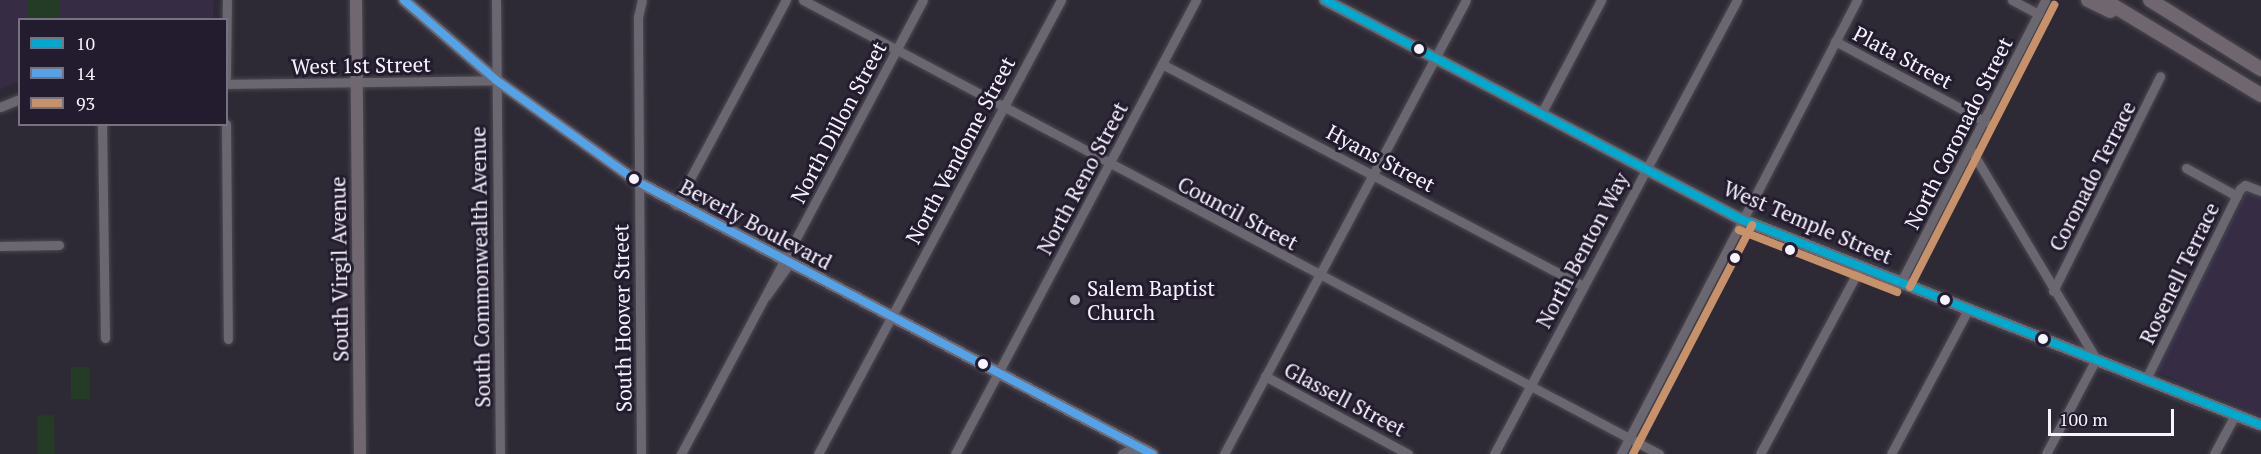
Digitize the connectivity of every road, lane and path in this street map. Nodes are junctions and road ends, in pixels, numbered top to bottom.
1 (226, 0) edge
2 (356, 0) edge
3 (404, 0) edge
4 (496, 0) edge
5 (642, 0) edge
6 (786, 0) edge
7 (803, 0) edge
8 (923, 0) edge
9 (1060, 0) edge
10 (1196, 0) edge
11 (1466, 0) edge
12 (1601, 0) edge
13 (1737, 0) edge
14 (1857, 0) edge
15 (2013, 0) edge
16 (2045, 0) edge
17 (2088, 0) edge
18 (2104, 0) edge
19 (2150, 0) edge
20 (1328, 1) edge
21 (2038, 14) junction
22 (226, 18) edge
23 (2167, 38) junction
24 (1835, 42) junction
25 (896, 50) junction
26 (1434, 57) junction
27 (1162, 64) junction
28 (2261, 69) edge
29 (2160, 76) dead end
30 (496, 80) junction
31 (228, 84) edge
32 (357, 84) junction
33 (2261, 94) edge
34 (18, 100) edge
35 (1004, 106) junction
36 (0, 107) edge
37 (1541, 114) junction
38 (1986, 122) junction
39 (102, 126) edge
40 (226, 126) edge
41 (1971, 150) junction
42 (1109, 163) junction
43 (2186, 168) dead end
44 (1645, 169) junction
45 (1372, 174) junction
46 (638, 182) junction
47 (2261, 191) edge
48 (2237, 196) junction
49 (676, 205) junction
50 (1743, 220) junction
51 (59, 245) dead end
52 (0, 246) edge
53 (785, 263) junction
54 (1861, 266) junction
55 (1318, 276) junction
56 (1902, 282) junction
57 (1582, 286) junction
58 (2053, 291) junction
59 (1969, 309) junction
60 (891, 317) junction
61 (105, 338) dead end
62 (228, 339) dead end
63 (2096, 359) junction
64 (999, 373) junction
65 (1265, 376) junction
66 (2146, 379) junction
67 (1529, 388) junction
68 (2235, 415) junction
69 (2261, 425) edge
70 (1629, 438) junction
71 (1137, 450) edge
72 (360, 454) edge
73 (500, 454) edge
74 (641, 454) edge
75 (681, 454) edge
76 (818, 454) edge
77 (956, 454) edge
78 (1122, 454) edge
79 (1152, 454) edge
80 (1224, 454) edge
81 (1408, 454) edge
82 (1494, 454) edge
83 (1621, 454) edge
84 (1659, 454) edge
85 (1760, 454) edge
86 (1891, 454) edge
87 (2046, 454) edge
88 (2214, 454) edge

1 - 22 street
2 - 32 main road, South Virgil Avenue
3 - 30 main road, Beverly Boulevard
4 - 30 street, South Commonwealth Avenue
5 - 46 street, South Hoover Street
6 - 49 street
7 - 25 street, Council Street
8 - 25 street, North Dillon Street
9 - 35 street, North Vendome Street
10 - 27 street, North Reno Street
11 - 26 street
12 - 37 street
13 - 44 street, North Benton Way
14 - 24 street
15 - 21 street
16 - 21 street, North Coronado Street
17 - 23 highway
18 - 23 highway
19 - 28 highway
20 - 26 main road, West Temple Street
21 - 38 street, North Coronado Street
23 - 33 highway
24 - 38 street, Plata Street
24 - 50 street
25 - 35 street, Council Street
25 - 53 street, North Dillon Street
26 - 37 main road, West Temple Street
26 - 45 street
27 - 42 street, North Reno Street
27 - 45 street, Hyans Street
29 - 58 street, Coronado Terrace
30 - 32 street, West 1st Street
30 - 46 main road, Beverly Boulevard
30 - 73 street, South Commonwealth Avenue
31 - 32 street, West 1st Street
32 - 72 main road, South Virgil Avenue
34 - 36 street
35 - 42 street, Council Street
35 - 60 street, North Vendome Street
37 - 44 main road, West Temple Street
38 - 41 street, North Coronado Street
39 - 61 street
40 - 62 street
41 - 56 street, North Coronado Street
41 - 58 street
42 - 55 street, Council Street
42 - 64 street, North Reno Street
43 - 48 street
44 - 50 main road, West Temple Street
44 - 57 street, North Benton Way
45 - 55 street
45 - 57 street, Hyans Street
46 - 49 main road, Beverly Boulevard
46 - 74 street, South Hoover Street
47 - 48 street, Rosenell Terrace
48 - 66 street, Rosenell Terrace
49 - 53 main road, Beverly Boulevard
50 - 54 main road, West Temple Street
50 - 70 street
51 - 52 street
53 - 60 main road, Beverly Boulevard
53 - 75 street, North Dillon Street
54 - 56 main road, West Temple Street
54 - 85 street
55 - 65 street
55 - 67 street, Council Street
56 - 59 main road, West Temple Street
57 - 67 street, North Benton Way
58 - 63 street
59 - 63 main road, West Temple Street
59 - 86 street
60 - 64 main road, Beverly Boulevard
60 - 76 street, North Vendome Street
63 - 66 main road, West Temple Street
63 - 87 street
64 - 71 main road, Beverly Boulevard
64 - 77 street, North Reno Street
65 - 80 street
65 - 81 street, Glassell Street
66 - 68 main road, West Temple Street
67 - 70 street, Council Street
67 - 82 street, North Benton Way
68 - 69 main road, West Temple Street
68 - 88 street
70 - 83 street
70 - 84 street, Council Street
71 - 78 street
71 - 79 main road, Beverly Boulevard

